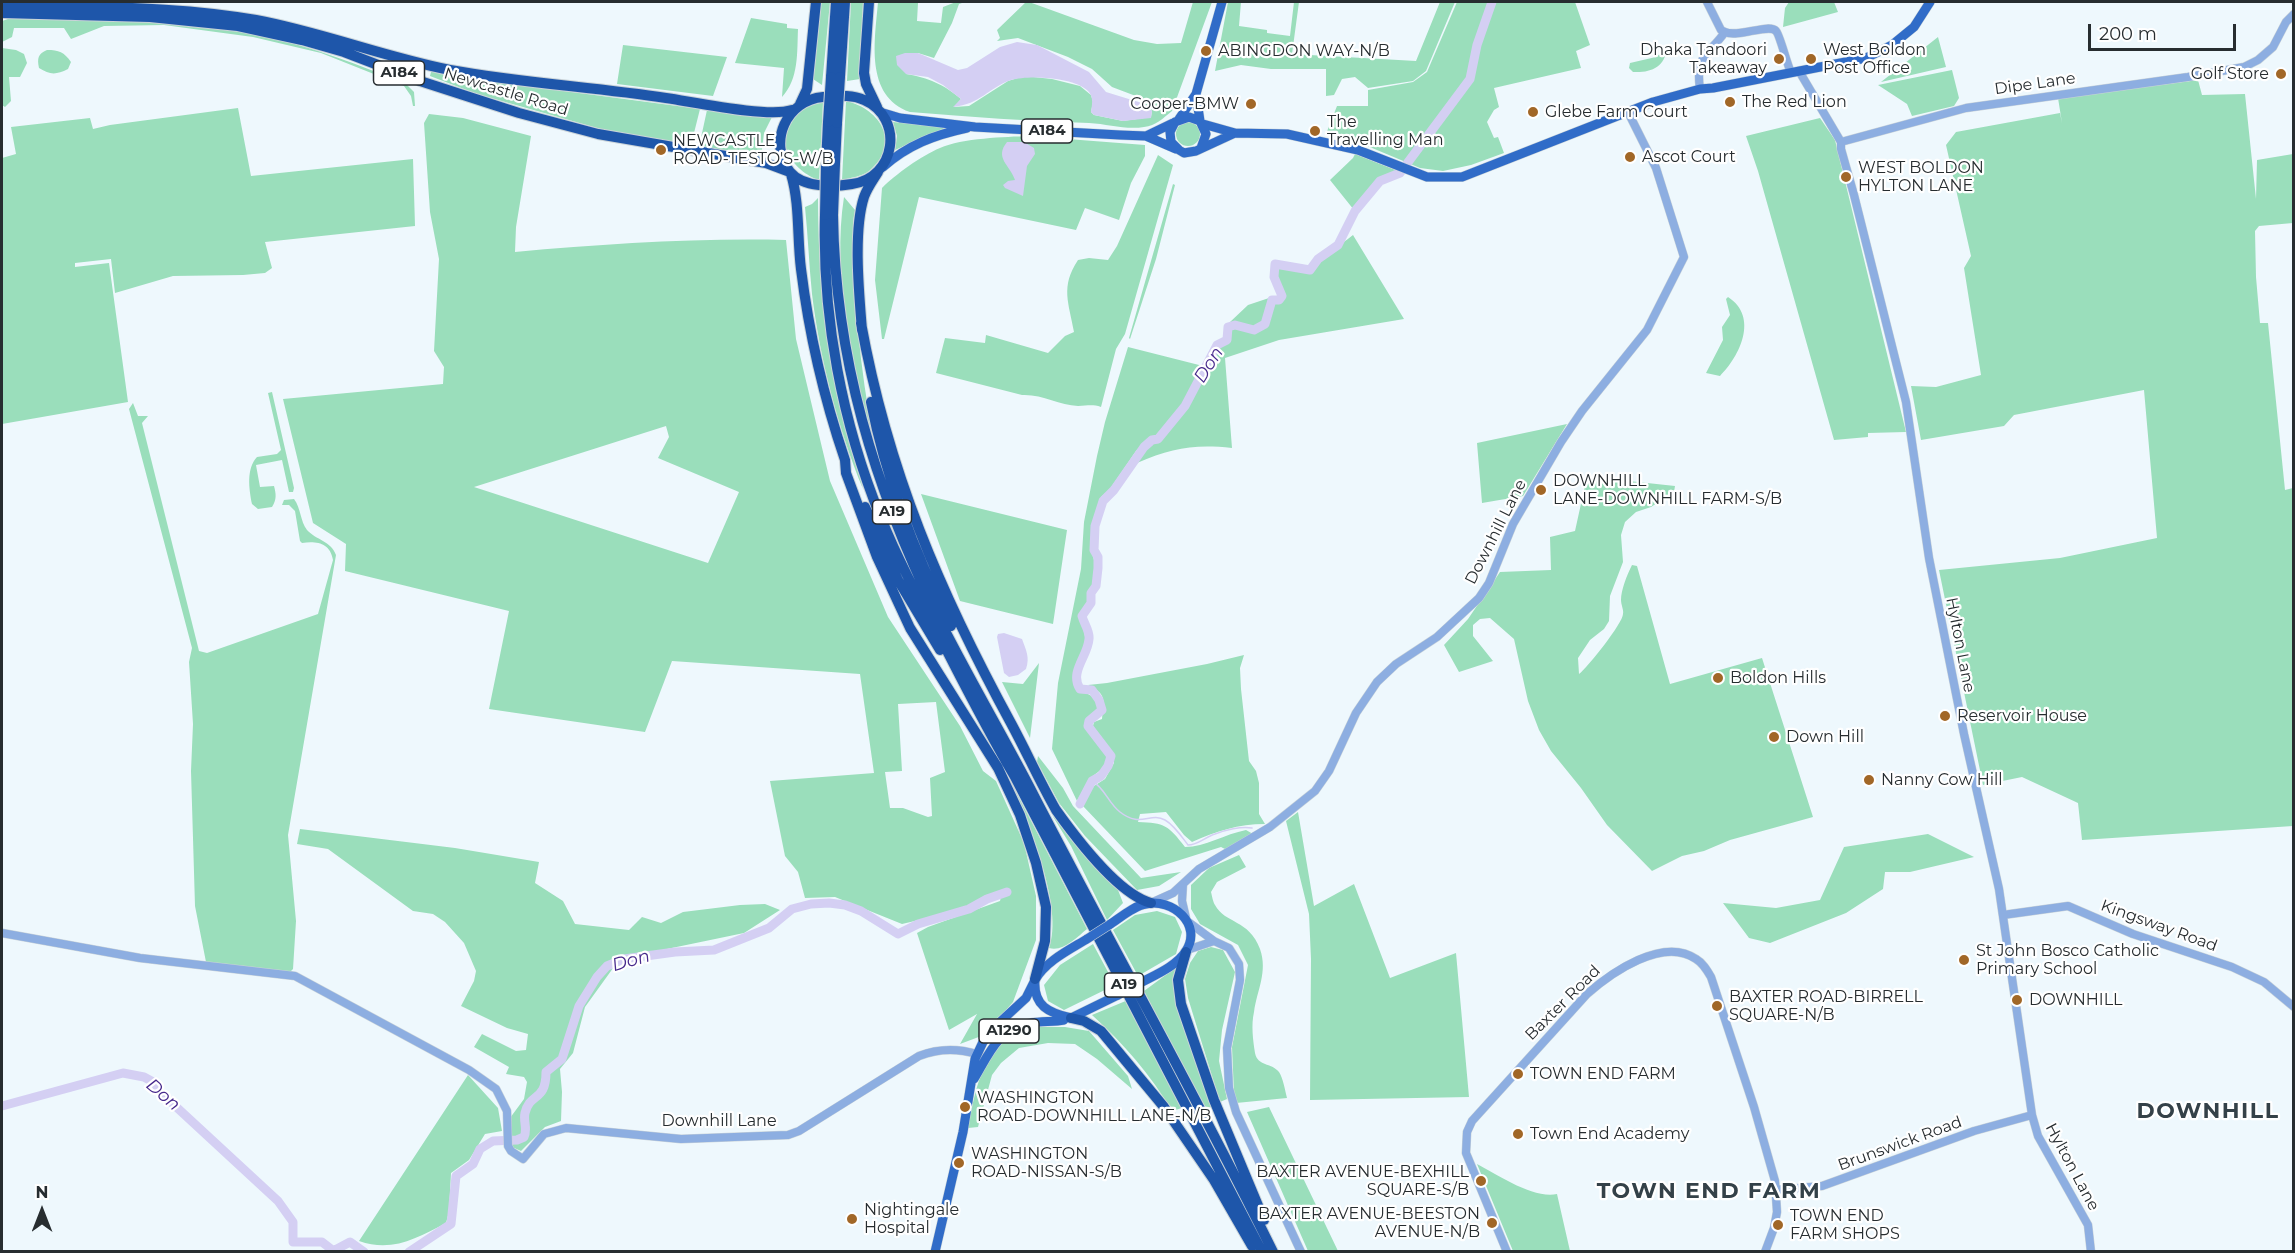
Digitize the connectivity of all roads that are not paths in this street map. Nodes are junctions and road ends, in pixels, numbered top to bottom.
1 (816, 2) edge
2 (836, 2) edge
3 (845, 2) edge
4 (869, 2) edge
5 (1222, 2) edge
6 (1707, 2) edge
7 (1930, 2) edge
8 (2, 4) edge
9 (2, 13) edge
10 (2294, 14) edge
11 (1725, 32) junction
12 (1795, 71) junction
13 (836, 77) junction
14 (1700, 89) junction
15 (1196, 94) junction
16 (796, 107) junction
17 (879, 111) junction
18 (1628, 112) junction
19 (1177, 121) junction
20 (1201, 122) junction
21 (975, 127) junction
22 (1234, 133) junction
23 (1146, 136) junction
24 (1841, 142) junction
25 (1201, 148) junction
26 (1179, 150) junction
27 (880, 170) junction
28 (791, 173) junction
29 (829, 215) junction
30 (861, 323) junction
31 (883, 455) junction
32 (845, 460) junction
33 (938, 617) junction
34 (982, 720) junction
35 (1028, 784) junction
36 (1183, 885) junction
37 (1151, 903) junction
38 (2003, 915) junction
39 (1186, 920) junction
40 (2, 933) edge
41 (1214, 940) junction
42 (1186, 951) junction
43 (1035, 979) junction
44 (2294, 1007) edge
45 (1071, 1018) junction
46 (977, 1054) junction
47 (972, 1082) junction
48 (2032, 1115) junction
49 (1775, 1190) junction
50 (946, 1209) junction
51 (935, 1251) edge
52 (940, 1251) edge
53 (1255, 1251) edge
54 (1262, 1251) edge
55 (1273, 1251) edge
56 (1279, 1251) edge
57 (1301, 1251) edge
58 (1506, 1251) edge
59 (1765, 1251) edge
60 (2091, 1251) edge

1 - 16 highway
2 - 13 highway, A19
3 - 13 highway, A19
4 - 17 highway
5 - 15 main road
6 - 11 street
7 - 12 main road
8 - 16 highway, Newcastle Road / A184
9 - 28 highway, Newcastle Road / A184
10 - 24 street, Dipe Lane
11 - 12 street
11 - 14 street
12 - 14 main road
12 - 24 street
13 - 29 highway, A19, bridge
14 - 18 main road
15 - 19 main road
15 - 20 main road
16 - 17 highway, A184
16 - 28 highway
17 - 21 main road, A184
17 - 27 highway
18 - 22 main road
18 - 36 street, Downhill Lane
19 - 20 main road
19 - 23 main road, A184
19 - 26 main road
20 - 22 main road
20 - 25 main road
21 - 23 main road, A184
21 - 27 main road, A184
22 - 25 main road
23 - 26 main road, A184
24 - 38 street, Hylton Lane
25 - 26 main road
27 - 28 highway, A184
27 - 30 highway, A19
28 - 32 highway, A19
29 - 33 highway, A19
29 - 34 highway, A19
30 - 31 highway, A19
30 - 37 highway
31 - 33 highway
31 - 35 highway, A19
32 - 34 highway, A19
32 - 43 highway
33 - 35 highway, A19
34 - 54 highway, A19
35 - 55 highway, A19
36 - 37 street, Downhill Lane
36 - 39 street
37 - 39 main road
37 - 43 main road, A1290, bridge
38 - 44 street, Kingsway Road
38 - 48 street, Hylton Lane
39 - 41 street
39 - 42 main road
40 - 46 street, Downhill Lane
41 - 42 street
41 - 57 street
42 - 45 main road, A1290, bridge
42 - 56 highway
43 - 45 main road, A1290
43 - 46 main road, A1290
45 - 47 main road, A1290
45 - 53 highway
46 - 47 main road, A1290
47 - 50 main road, A1290
48 - 49 street, Brunswick Road
48 - 60 street, Hylton Lane
49 - 58 street, Baxter Road
49 - 59 street, Baxter Road
50 - 51 main road, A1290
50 - 52 main road, A1290

